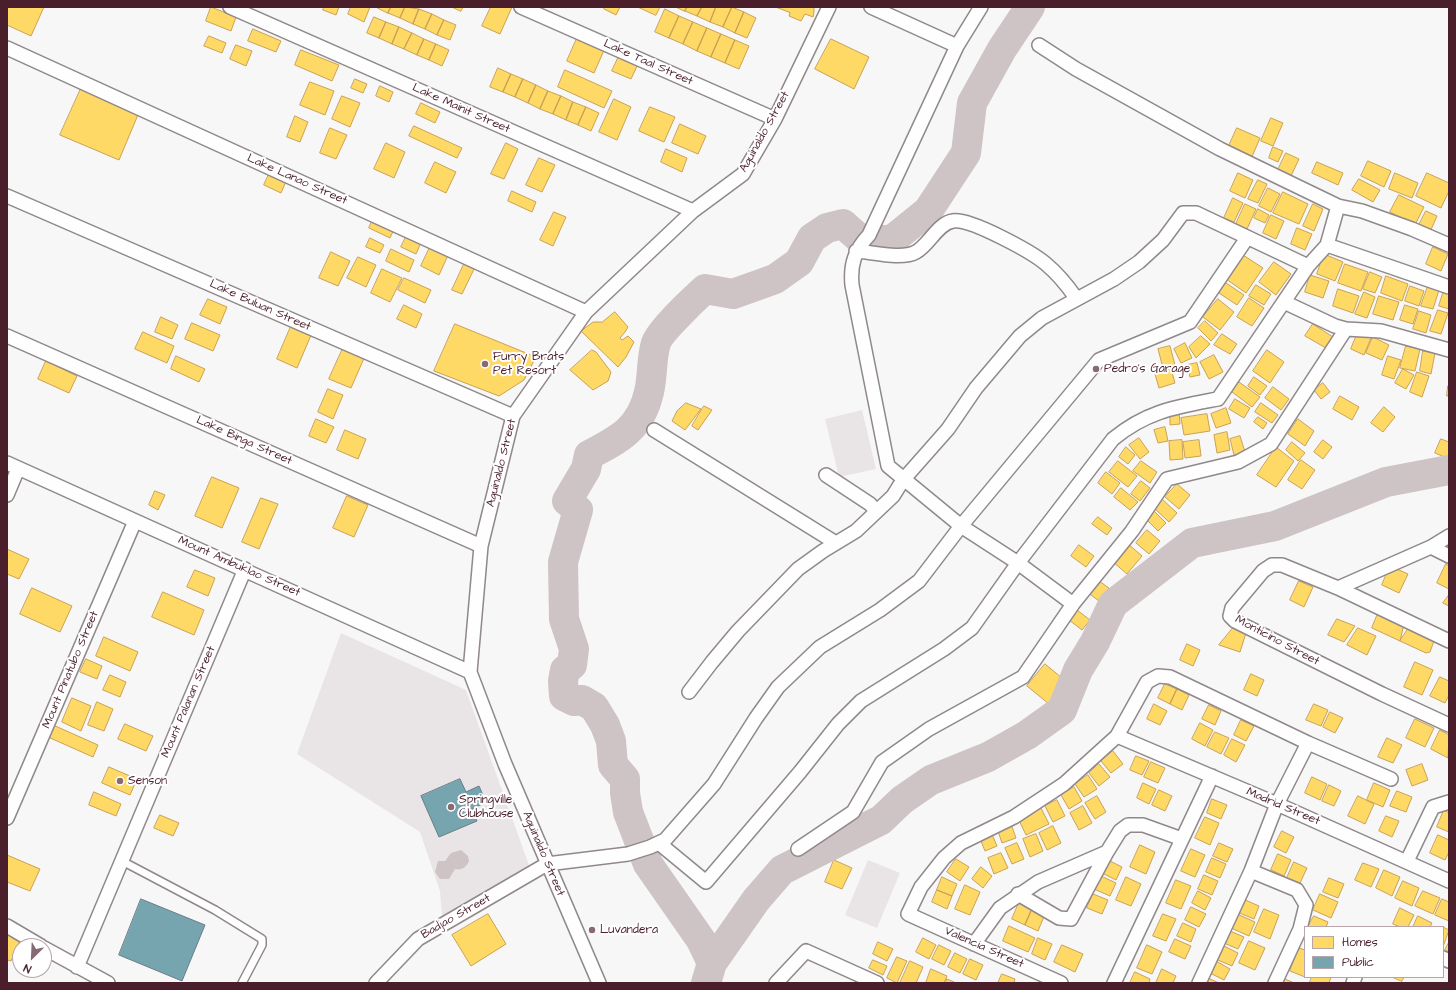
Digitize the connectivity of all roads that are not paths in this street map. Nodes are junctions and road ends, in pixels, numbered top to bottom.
1 (230, 7) edge
2 (521, 7) edge
3 (829, 7) edge
4 (871, 7) edge
5 (981, 7) edge
6 (1039, 45) dead end
7 (956, 46) junction
8 (7, 48) edge
9 (775, 119) junction
10 (7, 196) edge
11 (1338, 206) junction
12 (693, 211) junction
13 (1247, 238) junction
14 (1327, 245) junction
15 (1449, 245) edge
16 (858, 248) junction
17 (1308, 266) junction
18 (1449, 287) edge
19 (1076, 298) junction
20 (1284, 302) junction
21 (586, 312) junction
22 (1346, 329) junction
23 (7, 336) edge
24 (1449, 350) edge
25 (513, 416) junction
26 (654, 430) dead end
27 (13, 466) edge
28 (826, 475) dead end
29 (903, 480) junction
30 (7, 495) edge
31 (876, 511) junction
32 (135, 521) junction
33 (960, 526) junction
34 (1449, 536) edge
35 (836, 543) junction
36 (481, 546) junction
37 (1431, 547) junction
38 (1449, 556) edge
39 (1018, 563) junction
40 (245, 570) junction
41 (1338, 588) junction
42 (1073, 604) junction
43 (1449, 641) edge
44 (470, 672) junction
45 (689, 692) dead end
46 (1449, 725) edge
47 (1117, 736) junction
48 (1308, 743) junction
49 (1212, 776) junction
50 (1391, 779) dead end
51 (1448, 801) edge
52 (1277, 804) junction
53 (7, 818) edge
54 (1182, 839) junction
55 (655, 845) junction
56 (798, 849) dead end
57 (1108, 852) junction
58 (122, 861) junction
59 (1407, 861) junction
60 (547, 864) junction
61 (1251, 871) junction
62 (1449, 881) edge
63 (1018, 894) junction
64 (7, 926) edge
65 (27, 938) edge
66 (974, 944) junction
67 (52, 953) edge
68 (76, 967) junction
69 (873, 982) edge
70 (108, 983) edge
71 (242, 983) edge
72 (376, 983) edge
73 (599, 983) edge
74 (776, 983) edge
75 (1061, 983) edge
76 (1114, 983) edge
77 (1199, 983) edge
78 (1275, 983) edge

1 - 12 street, Lake Mainit Street
2 - 9 street, Lake Taal Street
3 - 9 street, Aguinaldo Street
4 - 7 street
5 - 7 street
6 - 11 street
7 - 16 street
8 - 21 street, Lake Lanao Street
9 - 12 street, Aguinaldo Street
10 - 25 street, Lake Buluan Street
11 - 14 street
11 - 15 street
12 - 21 street, Aguinaldo Street
13 - 17 street
13 - 19 street
13 - 33 street
14 - 17 street
14 - 18 street
16 - 19 street
16 - 29 street
17 - 20 street
19 - 29 street
20 - 22 street
20 - 39 street
21 - 25 street, Aguinaldo Street
22 - 24 street
22 - 42 street
23 - 36 street, Lake Binga Street
25 - 36 street, Aguinaldo Street
26 - 35 street
27 - 30 street
27 - 32 street, Mount Ambuklao Street
28 - 31 street
29 - 31 street
29 - 33 street
31 - 35 street
32 - 40 street, Mount Ambuklao Street
32 - 53 street, Mount Pinatubo Street
33 - 39 street
33 - 55 street
34 - 37 street
35 - 45 street
36 - 44 street, Aguinaldo Street
37 - 38 street
37 - 41 street
39 - 42 street
39 - 55 street
40 - 44 street, Mount Ambuklao Street
40 - 58 street, Mount Palanan Street
41 - 43 street
41 - 46 street, Monticino Street
42 - 56 street
44 - 60 street, Aguinaldo Street
47 - 48 street
47 - 49 street, Madrid Street
47 - 66 street, Valencia Street
48 - 50 street
48 - 52 street
49 - 52 street, Madrid Street
49 - 54 street
51 - 59 street
52 - 59 street, Madrid Street
52 - 61 street
54 - 57 street
54 - 76 street
55 - 60 street
57 - 63 street
57 - 63 street
58 - 68 street, Mount Palanan Street
58 - 71 lane
59 - 62 street, Madrid Street
60 - 72 street, Badjao Street
60 - 73 street, Aguinaldo Street
61 - 77 street
61 - 78 street
63 - 66 street
64 - 65 street
66 - 75 street, Valencia Street
67 - 68 street
68 - 70 street
69 - 74 street

